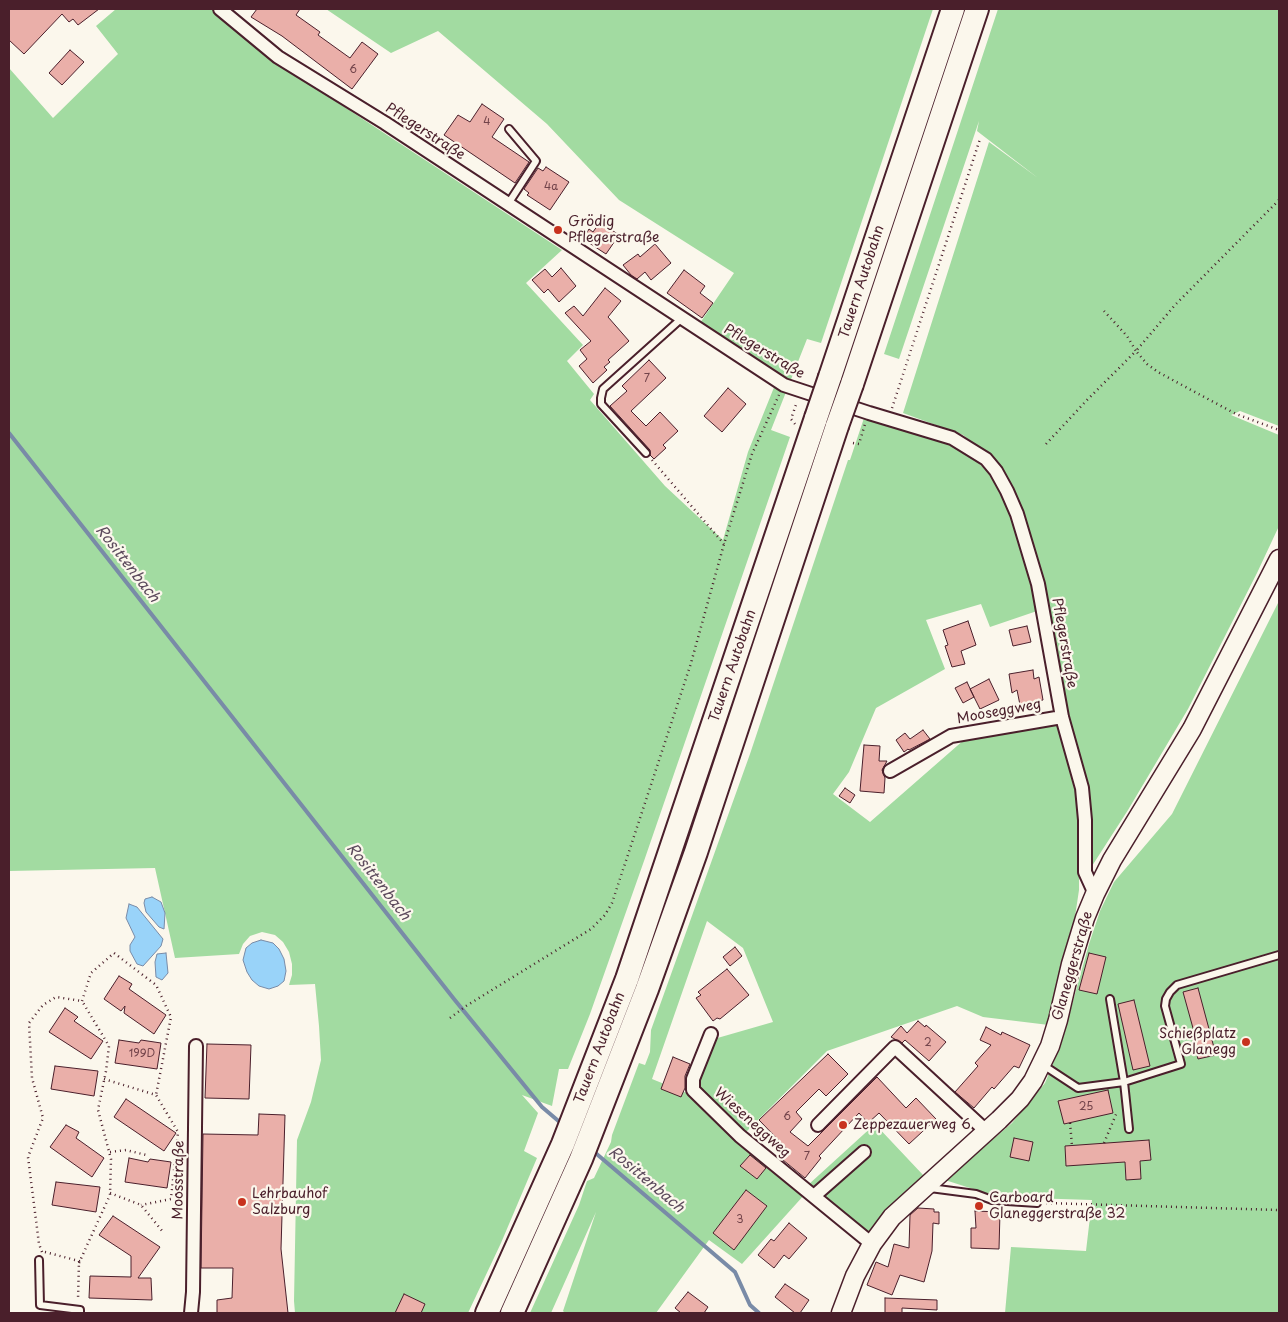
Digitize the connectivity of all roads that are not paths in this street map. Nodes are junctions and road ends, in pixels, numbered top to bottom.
1 (220, 9) edge
2 (953, 9) edge
3 (977, 9) edge
4 (510, 129) dead end
5 (508, 204) junction
6 (682, 318) junction
7 (646, 453) road end
8 (1279, 559) edge
9 (1062, 717) junction
10 (890, 771) dead end
11 (1095, 894) junction
12 (1279, 955) edge
13 (1110, 999) dead end
14 (712, 1034) dead end
15 (196, 1046) dead end
16 (1042, 1064) junction
17 (1124, 1082) junction
18 (818, 1125) dead end
19 (1129, 1130) dead end
20 (986, 1131) junction
21 (864, 1152) dead end
22 (924, 1187) junction
23 (814, 1196) junction
24 (1037, 1203) road end
25 (872, 1244) junction
26 (39, 1260) road end
27 (80, 1313) edge
28 (191, 1313) edge
29 (487, 1313) edge
30 (512, 1313) edge
31 (841, 1313) edge

1 - 5 street, Pflegerstraße
2 - 29 highway, Tauern Autobahn, bridge
3 - 30 highway, Tauern Autobahn, bridge
4 - 5 lane
5 - 6 street, Pflegerstraße
6 - 7 lane
6 - 9 street, Pflegerstraße
8 - 11 street, Glaneggerstraße
9 - 10 street, Mooseggweg
9 - 11 street, Pflegerstraße
11 - 16 street, Glaneggerstraße
12 - 17 lane
13 - 17 lane
14 - 23 street, Wieseneggweg
15 - 28 street, Moosstraße
16 - 17 lane
16 - 20 street, Glaneggerstraße
17 - 19 lane
18 - 20 street
20 - 22 street, Glaneggerstraße
21 - 23 street
22 - 24 lane
22 - 25 street, Glaneggerstraße
23 - 25 street, Wieseneggweg
25 - 31 street, Glaneggerstraße
26 - 27 lane

